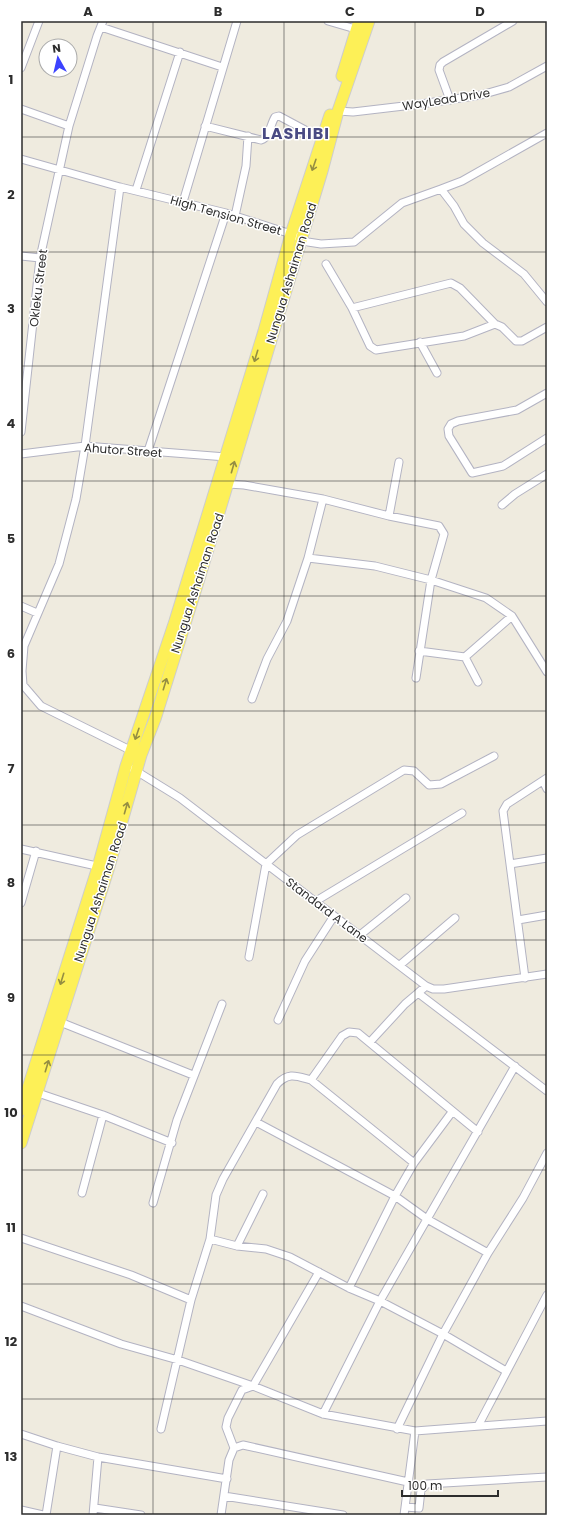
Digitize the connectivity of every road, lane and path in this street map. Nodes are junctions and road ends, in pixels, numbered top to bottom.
1 (39, 21) edge
2 (237, 21) edge
3 (328, 21) edge
4 (513, 21) edge
5 (102, 24) edge
6 (362, 26) edge
7 (180, 52) junction
8 (547, 66) edge
9 (222, 67) junction
10 (21, 68) edge
11 (450, 100) junction
12 (21, 109) edge
13 (338, 111) junction
14 (69, 126) junction
15 (205, 126) junction
16 (547, 133) edge
17 (248, 136) junction
18 (322, 139) junction
19 (21, 159) edge
20 (59, 169) junction
21 (120, 187) junction
22 (441, 189) junction
23 (136, 190) junction
24 (183, 202) junction
25 (226, 213) junction
26 (235, 216) junction
27 (291, 234) junction
28 (302, 239) junction
29 (21, 256) edge
30 (40, 258) junction
31 (326, 264) dead end
32 (547, 302) edge
33 (352, 308) junction
34 (495, 324) junction
35 (547, 326) edge
36 (420, 342) junction
37 (437, 373) dead end
38 (547, 392) edge
39 (21, 432) edge
40 (547, 438) edge
41 (85, 446) junction
42 (148, 451) junction
43 (21, 454) edge
44 (226, 457) junction
45 (399, 462) dead end
46 (547, 474) edge
47 (228, 484) junction
48 (324, 499) junction
49 (502, 505) dead end
50 (389, 516) junction
51 (308, 558) junction
52 (430, 580) junction
53 (21, 606) edge
54 (37, 613) junction
55 (512, 616) junction
56 (22, 646) edge
57 (419, 652) junction
58 (465, 657) junction
59 (547, 672) edge
60 (416, 678) dead end
61 (478, 682) dead end
62 (22, 685) edge
63 (252, 700) dead end
64 (136, 753) junction
65 (494, 756) dead end
66 (126, 766) junction
67 (137, 770) junction
68 (545, 780) edge
69 (547, 789) edge
70 (462, 813) dead end
71 (21, 848) edge
72 (36, 851) junction
73 (547, 858) edge
74 (266, 864) junction
75 (510, 864) junction
76 (103, 868) junction
77 (406, 898) dead end
78 (316, 901) junction
79 (21, 903) edge
80 (547, 915) edge
81 (334, 916) junction
82 (455, 918) dead end
83 (518, 920) junction
84 (360, 935) junction
85 (249, 957) dead end
86 (400, 965) junction
87 (547, 974) edge
88 (525, 978) junction
89 (426, 986) junction
90 (418, 994) junction
91 (222, 1004) dead end
92 (278, 1020) dead end
93 (60, 1022) junction
94 (370, 1042) junction
95 (515, 1066) junction
96 (193, 1075) junction
97 (311, 1080) junction
98 (547, 1090) edge
99 (38, 1093) junction
100 (21, 1110) edge
101 (452, 1112) junction
102 (103, 1115) junction
103 (256, 1122) junction
104 (478, 1132) junction
105 (21, 1143) edge
106 (172, 1143) junction
107 (547, 1153) edge
108 (414, 1163) junction
109 (82, 1193) dead end
110 (264, 1194) dead end
111 (395, 1196) junction
112 (153, 1204) dead end
113 (427, 1220) junction
114 (21, 1238) edge
115 (210, 1239) junction
116 (238, 1246) junction
117 (488, 1253) junction
118 (319, 1272) junction
119 (349, 1288) junction
120 (547, 1295) edge
121 (191, 1300) junction
122 (380, 1301) junction
123 (21, 1306) edge
124 (443, 1334) junction
125 (178, 1360) junction
126 (506, 1371) junction
127 (253, 1386) junction
128 (323, 1414) junction
129 (547, 1421) edge
130 (478, 1426) junction
131 (160, 1429) dead end
132 (397, 1429) junction
133 (414, 1431) junction
134 (21, 1434) edge
135 (57, 1446) junction
136 (234, 1448) junction
137 (98, 1457) junction
138 (547, 1477) edge
139 (227, 1479) junction
140 (408, 1482) junction
141 (224, 1496) junction
142 (405, 1507) junction
143 (21, 1510) edge
144 (94, 1511) edge
145 (44, 1515) edge
146 (141, 1515) edge
147 (221, 1515) edge
148 (343, 1515) edge
149 (404, 1515) edge

1 - 10 street
2 - 9 street
3 - 6 street
4 - 11 street
5 - 7 street
5 - 14 street, Okleku Street
6 - 13 main road, Nungua Ashaiman Road
6 - 18 main road, Nungua Ashaiman Road
7 - 9 street
7 - 23 street
8 - 11 street, WayLead Drive
9 - 15 street
11 - 13 street, WayLead Drive
12 - 14 street
13 - 28 main road, Nungua Ashaiman Road
14 - 20 street, Okleku Street
15 - 17 street
15 - 24 street
16 - 22 street, High Tension Street
17 - 18 street
17 - 26 street
18 -> 27 main road, Nungua Ashaiman Road
19 - 20 street, High Tension Street
20 - 21 street, High Tension Street
20 - 30 street, Okleku Street
21 - 23 street, High Tension Street
21 - 41 street
22 - 28 street, High Tension Street
22 - 32 street
23 - 24 street, High Tension Street
24 - 25 street, High Tension Street
25 - 26 street, High Tension Street
25 - 42 street
26 - 27 street, High Tension Street
27 - 28 street, High Tension Street
27 -> 44 main road, Nungua Ashaiman Road
47 -> 28 main road, Nungua Ashaiman Road
29 - 30 street
30 - 39 street, Okleku Street
31 - 33 street
33 - 34 street
33 - 36 street
34 - 35 street
34 - 36 street
36 - 37 street
38 - 40 street
41 - 42 street, Ahutor Street
41 - 43 street, Ahutor Street
41 - 54 street
42 - 44 street, Ahutor Street
44 -> 64 main road, Nungua Ashaiman Road
45 - 50 street
46 - 49 street
47 - 48 street
64 -> 47 main road, Nungua Ashaiman Road
48 - 50 street
48 - 51 street
50 - 52 street
51 - 52 street
51 - 63 street
52 - 55 street
52 - 57 street
53 - 54 street
54 - 56 street
55 - 58 street
55 - 59 street
56 - 62 street
57 - 58 street
57 - 60 street
58 - 61 street
62 - 64 street
64 - 66 main road, Nungua Ashaiman Road
64 - 67 main road, Nungua Ashaiman Road
65 - 74 street
66 - 67 street, Standard A Lane
66 - 76 main road, Nungua Ashaiman Road
67 - 74 street, Standard A Lane
76 -> 67 main road, Nungua Ashaiman Road
68 - 69 street
68 - 75 street
70 - 78 street
71 - 72 street
72 - 76 street
72 - 79 street
73 - 75 street
74 - 78 street, Standard A Lane
74 - 85 street
75 - 83 street
76 - 93 main road, Nungua Ashaiman Road
76 -> 100 main road, Nungua Ashaiman Road
77 - 84 street
78 - 81 street, Standard A Lane
80 - 83 street
81 - 84 street, Standard A Lane
81 - 92 street
82 - 86 street
83 - 88 street
84 - 86 street, Standard A Lane
86 - 89 street, Standard A Lane
87 - 88 street
88 - 89 street
89 - 90 street
90 - 94 street
90 - 95 street
91 - 96 street
93 - 96 street
99 -> 93 main road, Nungua Ashaiman Road
94 - 97 street
94 - 101 street
95 - 98 street
95 - 104 street
96 - 106 street
97 - 103 street
97 - 108 street
99 - 102 street
99 - 105 main road, Nungua Ashaiman Road
101 - 104 street
101 - 108 street
102 - 106 street
102 - 109 street
103 - 111 street
103 - 115 street
104 - 113 street
106 - 112 street
107 - 117 street
108 - 111 street
110 - 116 street
111 - 113 street
111 - 119 street
113 - 117 street
113 - 122 street
114 - 121 street
115 - 116 street
115 - 121 street
116 - 118 street
117 - 124 street
118 - 119 street
118 - 127 street
119 - 122 street
120 - 126 street
121 - 125 street
122 - 124 street
122 - 128 street
123 - 125 street
124 - 126 street
124 - 132 street
125 - 127 street
125 - 131 street
126 - 130 street
127 - 128 street
127 - 136 street
128 - 132 street
129 - 130 street
130 - 133 street
132 - 133 street
133 - 140 street
134 - 135 street
135 - 137 street
135 - 145 street
136 - 139 street
136 - 140 street
137 - 139 street
137 - 144 street
138 - 142 street
139 - 141 street
140 - 142 street
141 - 147 street
141 - 148 street
142 - 149 street
143 - 145 street
144 - 146 street

